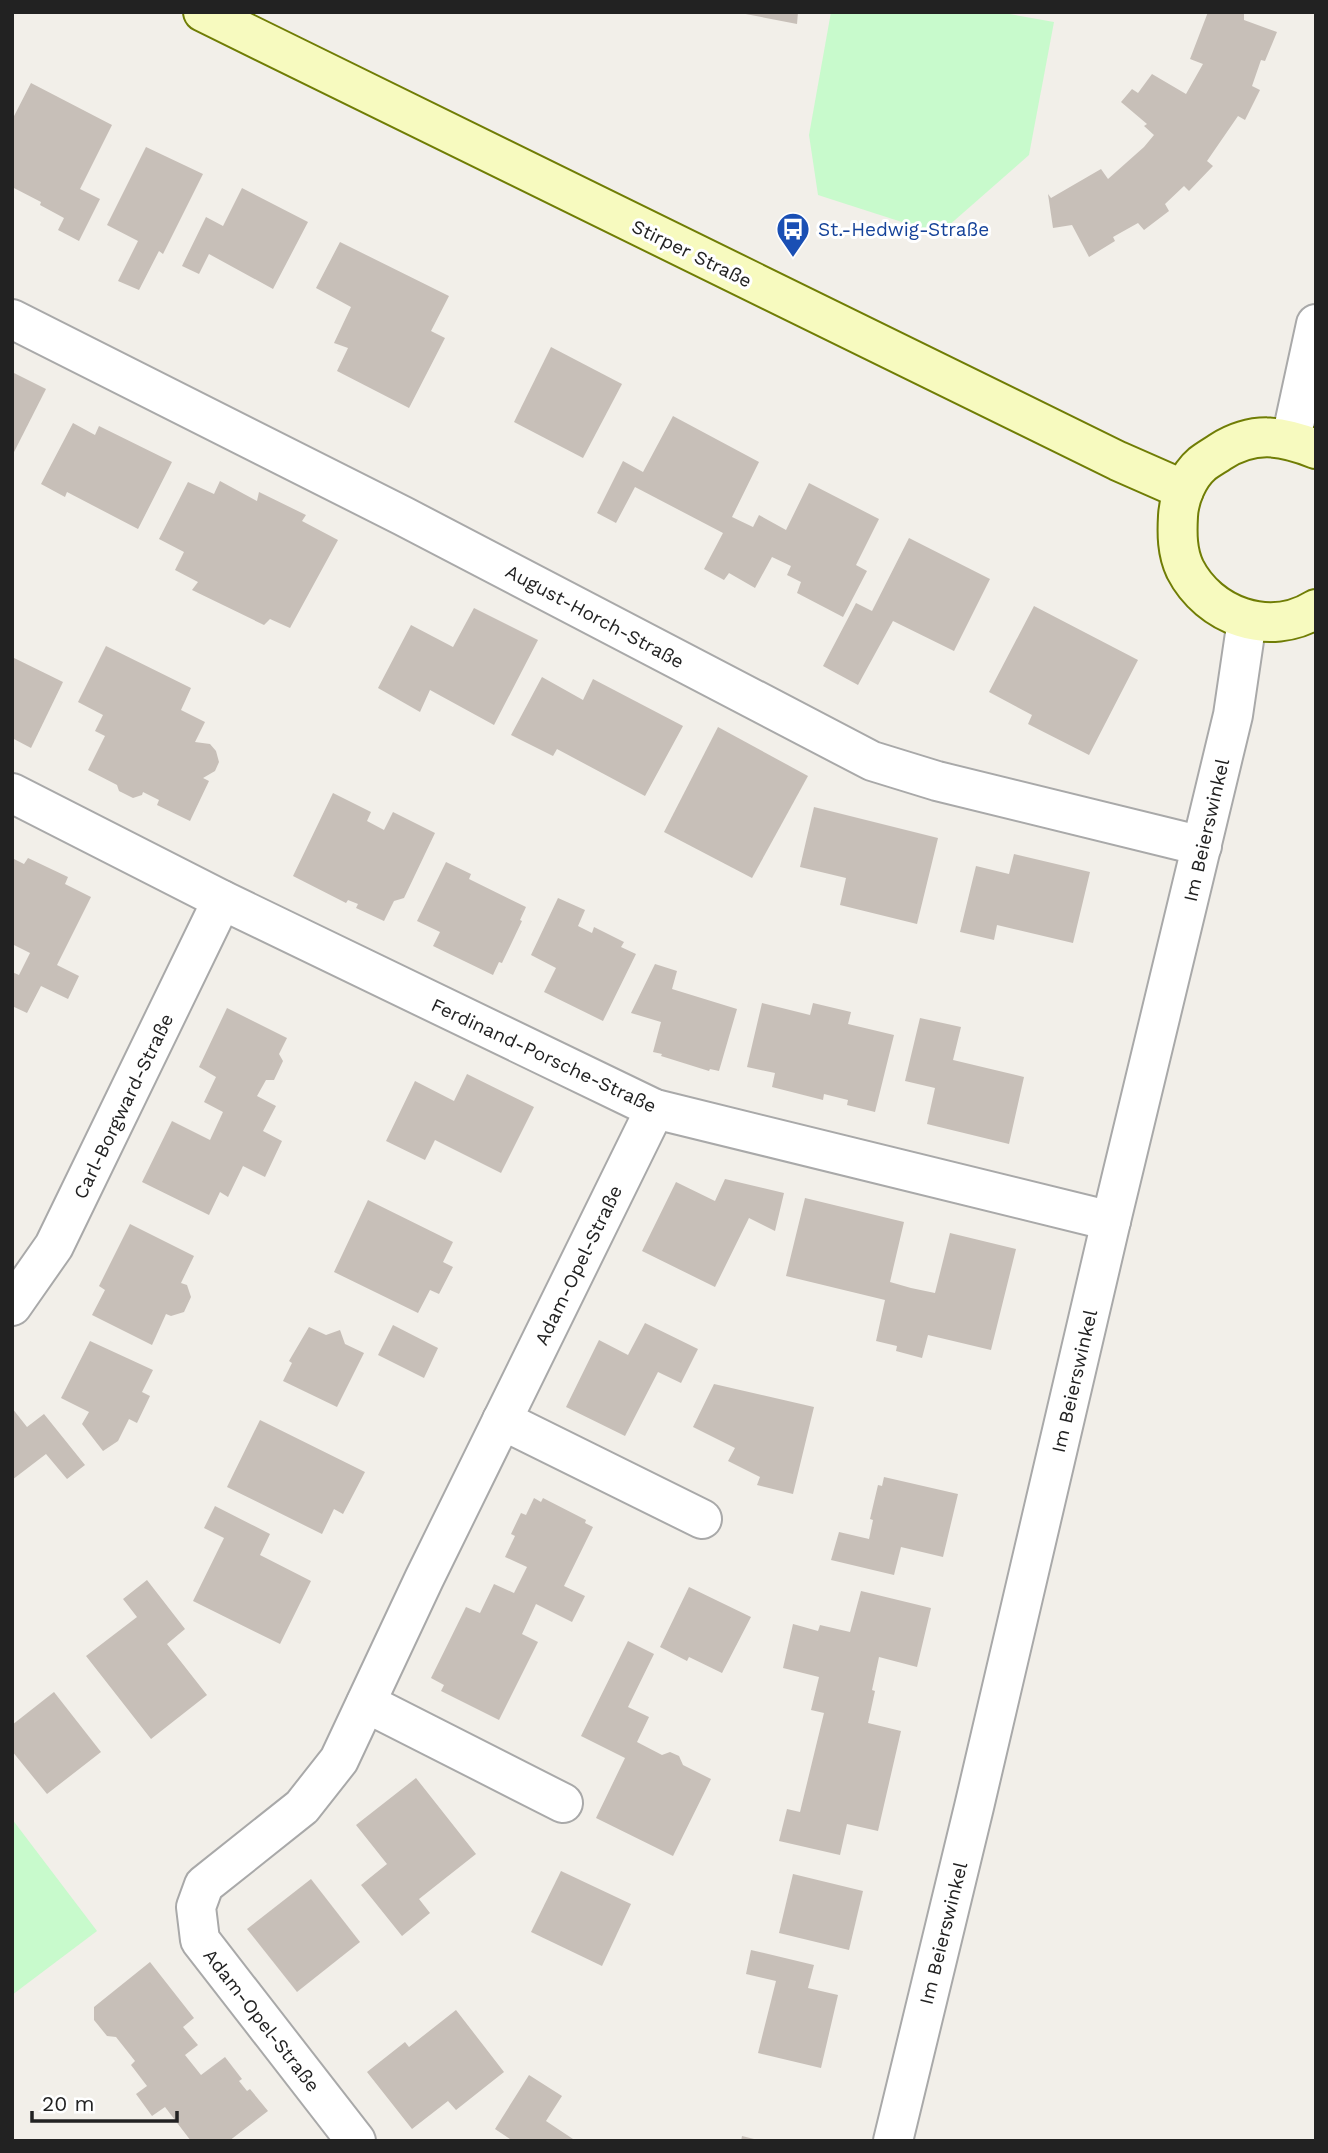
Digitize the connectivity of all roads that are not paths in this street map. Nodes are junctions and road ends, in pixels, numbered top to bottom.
1 (203, 12) edge
2 (12, 319) edge
3 (1316, 324) edge
4 (1303, 444) edge
5 (1184, 490) junction
6 (1316, 609) edge
7 (1247, 620) junction
8 (12, 793) edge
9 (1202, 846) junction
10 (222, 900) junction
11 (654, 1109) junction
12 (1111, 1221) junction
13 (12, 1306) edge
14 (502, 1420) junction
15 (702, 1519) dead end
16 (366, 1703) junction
17 (563, 1803) dead end
18 (356, 2141) edge
19 (893, 2141) edge

1 - 5 main road, Stirper Straße
2 - 9 street, August-Horch-Straße
3 - 4 street
4 - 5 main road
5 - 7 main road
6 - 7 main road
7 - 9 street, Im Beierswinkel
8 - 10 street, Ferdinand-Porsche-Straße
9 - 12 street, Im Beierswinkel
10 - 11 street, Ferdinand-Porsche-Straße
10 - 13 street, Carl-Borgward-Straße
11 - 12 street, Ferdinand-Porsche-Straße
11 - 14 street, Adam-Opel-Straße
12 - 19 street, Im Beierswinkel
14 - 15 street
14 - 16 street, Adam-Opel-Straße
16 - 17 street
16 - 18 street, Adam-Opel-Straße

